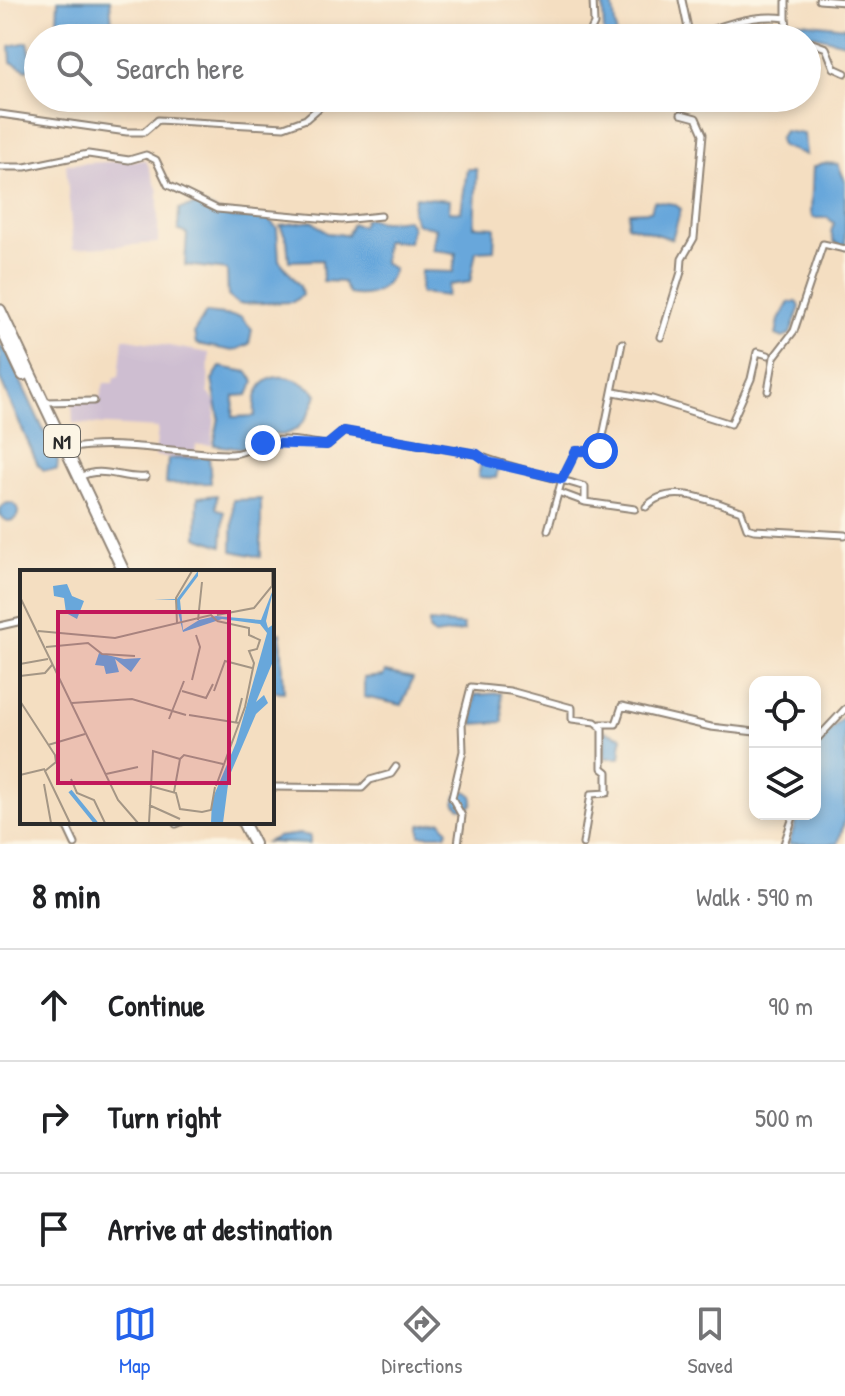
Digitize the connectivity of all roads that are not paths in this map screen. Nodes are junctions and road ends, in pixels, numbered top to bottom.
1 (593, 0) edge
2 (682, 0) edge
3 (786, 0) edge
4 (819, 0) edge
5 (845, 2) edge
6 (786, 18) junction
7 (594, 24) edge
8 (688, 24) edge
9 (736, 24) edge
10 (787, 24) edge
11 (821, 46) edge
12 (845, 73) edge
13 (314, 112) edge
14 (0, 114) edge
15 (681, 114) dead end
16 (0, 167) edge
17 (381, 216) dead end
18 (845, 249) edge
19 (0, 310) edge
20 (0, 326) edge
21 (661, 337) dead end
22 (622, 343) dead end
23 (768, 355) dead end
24 (768, 391) dead end
25 (614, 392) junction
26 (94, 401) dead end
27 (44, 403) junction
28 (66, 449) junction
29 (146, 477) dead end
30 (79, 478) junction
31 (562, 479) junction
32 (558, 492) junction
33 (585, 502) junction
34 (646, 507) dead end
35 (635, 509) dead end
36 (548, 530) dead end
37 (845, 535) edge
38 (116, 570) edge
39 (123, 570) edge
40 (20, 621) edge
41 (0, 626) edge
42 (845, 709) edge
43 (600, 724) junction
44 (749, 731) edge
45 (821, 735) edge
46 (396, 767) dead end
47 (274, 787) edge
48 (792, 820) edge
49 (237, 824) edge
50 (244, 824) edge
51 (66, 825) dead end
52 (75, 844) edge
53 (246, 844) edge
54 (254, 844) edge
55 (458, 844) edge
56 (583, 844) edge
57 (784, 844) edge

1 - 7 street
2 - 8 street
3 - 6 street
4 - 5 street
6 - 9 street
6 - 10 street
11 - 12 street
13 - 14 street
15 - 21 street
16 - 17 street
18 - 24 street
19 - 27 highway, N1
20 - 38 highway, N1
22 - 25 street
23 - 25 street
25 - 31 street
26 - 27 street
27 - 28 highway, N1
28 - 30 highway, N1
28 - 31 street
29 - 30 street
30 - 39 highway, N1
31 - 32 street
31 - 33 street
32 - 33 street
32 - 36 street
33 - 35 street
34 - 37 street
40 - 41 street
42 - 45 street
43 - 44 street
43 - 55 street
43 - 56 street
46 - 47 street
48 - 57 street
49 - 53 highway
50 - 54 highway
51 - 52 street

